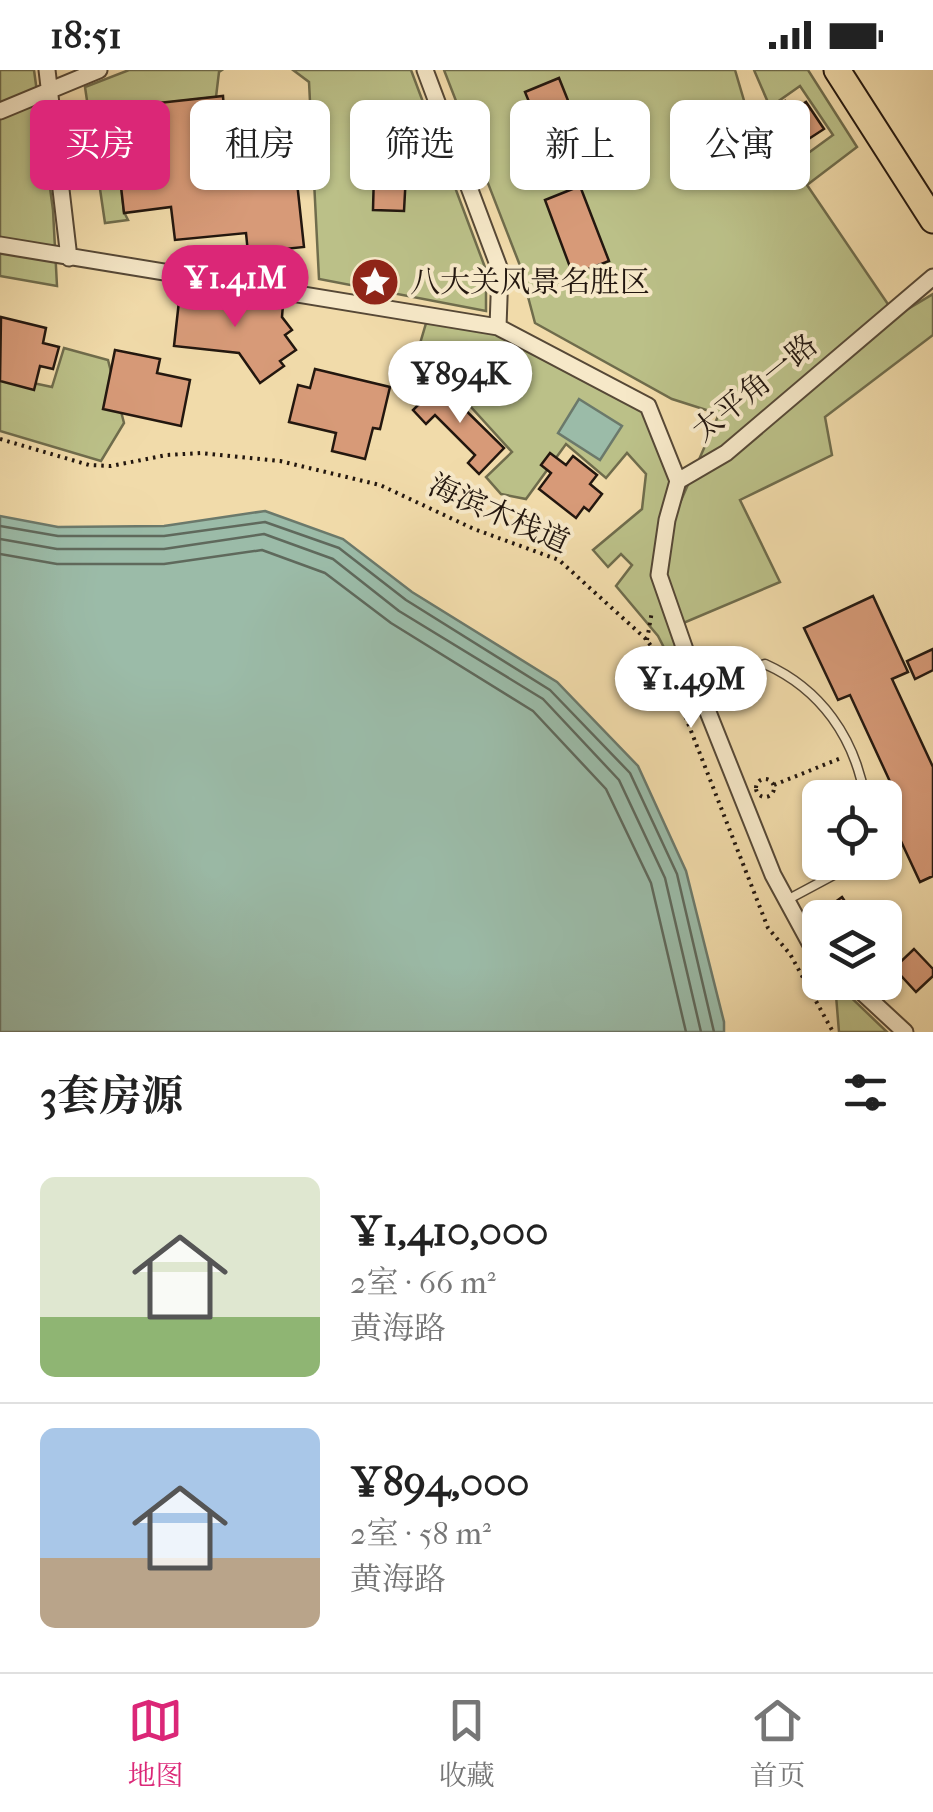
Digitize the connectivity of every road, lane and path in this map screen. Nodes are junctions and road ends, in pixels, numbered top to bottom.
1 (47, 70) edge
2 (99, 70) edge
3 (425, 70) edge
4 (837, 70) edge
5 (50, 89) junction
6 (0, 111) edge
7 (933, 220) edge
8 (0, 245) edge
9 (69, 258) junction
10 (933, 277) edge
11 (498, 327) junction
12 (0, 438) edge
13 (678, 481) junction
14 (698, 687) junction
15 (852, 754) junction
16 (862, 780) edge
17 (774, 785) dead end
18 (824, 880) edge
19 (786, 900) junction
20 (802, 929) edge
21 (870, 1000) edge
22 (833, 1032) edge
23 (905, 1032) edge

1 - 5 street
2 - 5 street
3 - 11 street
4 - 7 main road
5 - 6 street
5 - 9 street
8 - 9 street
9 - 11 street
10 - 13 street, 太平角一路
11 - 13 street
12 - 22 path, 海滨木栈道
13 - 14 street, 太平角一路
14 - 15 lane
14 - 19 street, 太平角一路
15 - 16 lane
15 - 17 path
18 - 19 lane
19 - 20 street, 太平角一路
21 - 23 street

